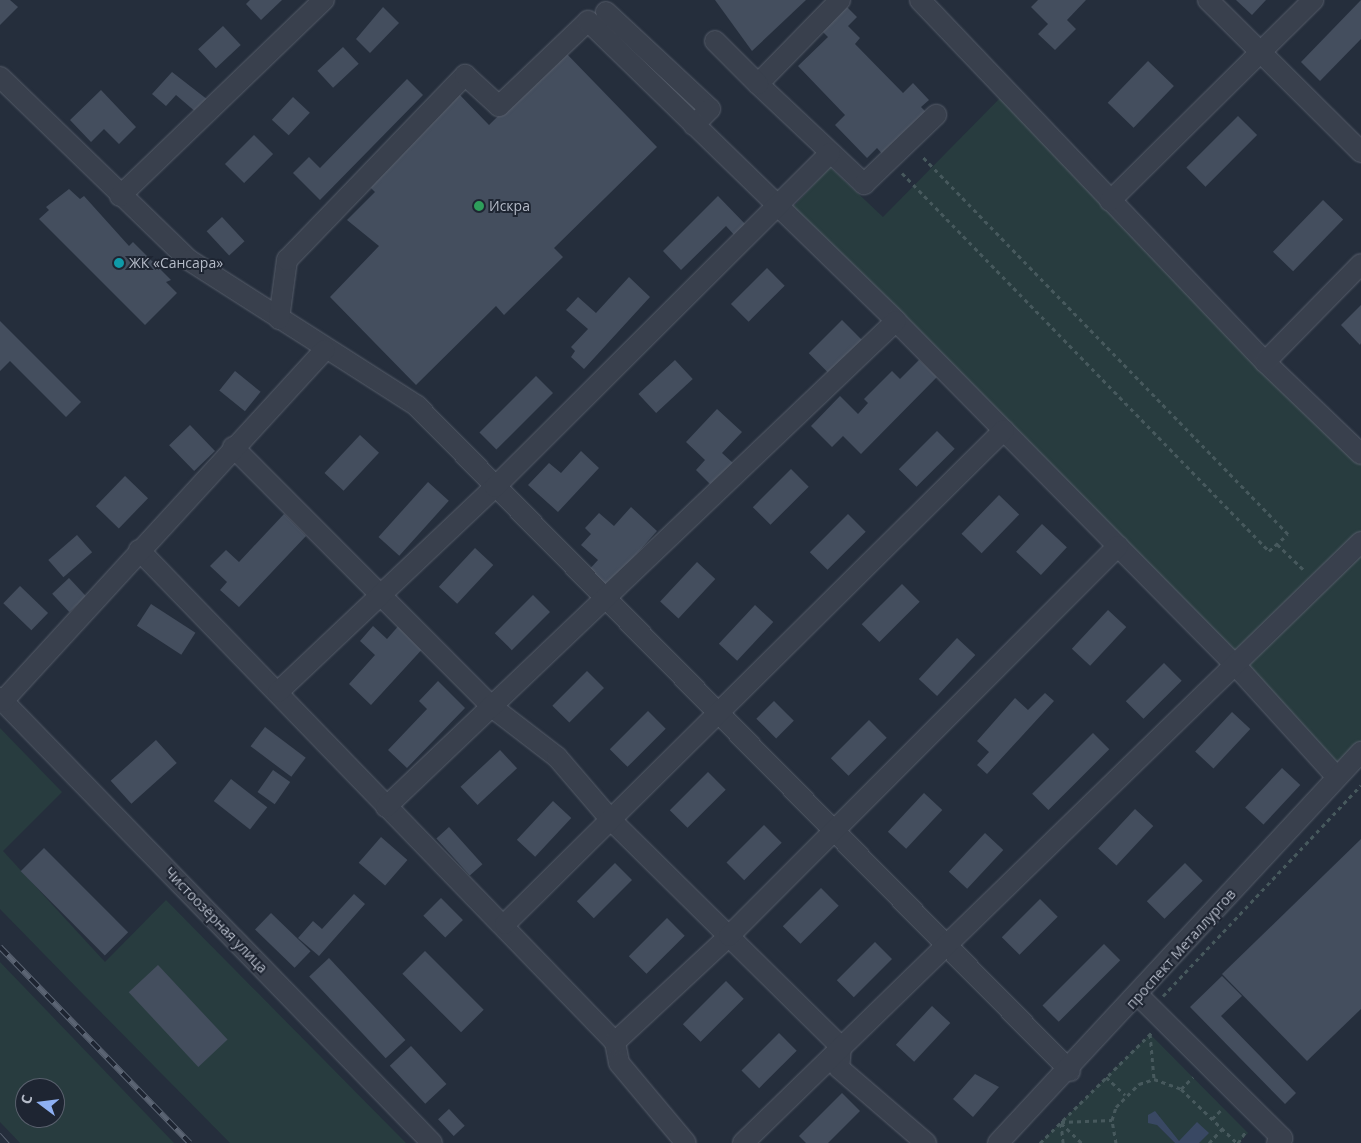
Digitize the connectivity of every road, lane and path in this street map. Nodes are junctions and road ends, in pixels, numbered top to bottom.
1 (324, 0) edge
2 (840, 0) edge
3 (920, 0) edge
4 (1208, 0) edge
5 (1313, 0) edge
6 (606, 12) dead end
7 (716, 41) dead end
8 (1260, 54) junction
9 (0, 77) edge
10 (758, 84) junction
11 (936, 115) dead end
12 (694, 125) junction
13 (908, 141) junction
14 (1361, 152) edge
15 (830, 153) junction
16 (889, 160) junction
17 (120, 196) junction
18 (1110, 201) junction
19 (778, 208) junction
20 (1361, 264) edge
21 (279, 319) junction
22 (896, 321) junction
23 (325, 350) junction
24 (1265, 362) junction
25 (1004, 430) junction
26 (233, 447) junction
27 (1361, 454) edge
28 (495, 487) junction
29 (1361, 542) edge
30 (1277, 544) junction
31 (1118, 546) junction
32 (139, 550) junction
33 (1318, 585) junction
34 (381, 595) junction
35 (606, 598) junction
36 (1237, 667) junction
37 (278, 692) junction
38 (2, 699) edge
39 (492, 706) junction
40 (718, 714) junction
41 (1361, 752) edge
42 (1336, 776) junction
43 (1361, 785) edge
44 (386, 807) junction
45 (611, 820) junction
46 (830, 830) junction
47 (505, 924) junction
48 (729, 936) junction
49 (944, 948) junction
50 (1139, 996) junction
51 (1159, 1016) junction
52 (1150, 1034) junction
53 (1156, 1040) dead end
54 (615, 1042) junction
55 (841, 1047) junction
56 (1070, 1071) junction
57 (1187, 1071) dead end
58 (1106, 1077) junction
59 (1193, 1077) junction
60 (1154, 1079) junction
61 (1199, 1083) dead end
62 (1181, 1089) junction
63 (1125, 1095) junction
64 (1217, 1102) dead end
65 (1223, 1108) junction
66 (1229, 1114) dead end
67 (1212, 1119) junction
68 (1112, 1120) junction
69 (1061, 1122) junction
70 (1242, 1127) dead end
71 (1222, 1129) junction
72 (432, 1143) edge
73 (686, 1143) edge
74 (743, 1143) edge
75 (926, 1143) edge
76 (998, 1143) edge
77 (1040, 1143) edge
78 (1063, 1143) edge
79 (1082, 1143) edge
80 (1116, 1143) edge
81 (1209, 1143) edge
82 (1238, 1143) edge
83 (1277, 1143) edge

1 - 17 street
2 - 10 street
3 - 18 street
4 - 8 street
5 - 8 street
6 - 12 street
7 - 10 street
8 - 14 street
8 - 18 street
9 - 17 street
10 - 15 street
11 - 13 street
12 - 19 street
12 - 21 street
13 - 16 street
13 - 30 path
15 - 16 street
15 - 19 street
16 - 30 path
17 - 21 street
18 - 24 street
19 - 22 street
19 - 28 street
20 - 24 street
21 - 23 street
22 - 25 street
22 - 35 street
23 - 26 street
23 - 28 street
24 - 27 street
25 - 31 street
25 - 40 street
26 - 32 street
26 - 34 street
28 - 34 street
28 - 35 street
29 - 33 street
30 - 33 path
31 - 36 street
31 - 46 street
32 - 37 street
32 - 38 street
33 - 36 street
34 - 37 street
34 - 39 street
35 - 39 street
35 - 40 street
36 - 42 street
36 - 49 street
37 - 44 street
38 - 72 street, Чистоозёрная улица
39 - 44 street
39 - 45 street
40 - 45 street
40 - 46 street
41 - 42 street, проспект Металлургов
42 - 50 street, проспект Металлургов
43 - 51 path
44 - 47 street
45 - 47 street
45 - 48 street
46 - 48 street
46 - 49 street
47 - 54 street
48 - 54 street
48 - 55 street
49 - 55 street
49 - 56 street
50 - 51 street
50 - 56 street, проспект Металлургов
51 - 52 path
51 - 83 street
52 - 53 path
52 - 58 path
52 - 60 path
54 - 73 street
55 - 74 street
55 - 75 street
56 - 76 street, проспект Металлургов
57 - 59 path
58 - 63 path
58 - 69 path
59 - 61 path
59 - 62 path
60 - 62 path
60 - 63 path
62 - 67 path
63 - 68 path
64 - 65 path
65 - 66 path
65 - 67 path
67 - 71 path
68 - 69 path
68 - 80 path
69 - 77 path
69 - 78 path
69 - 79 path
70 - 82 path
71 - 81 path
71 - 82 path

